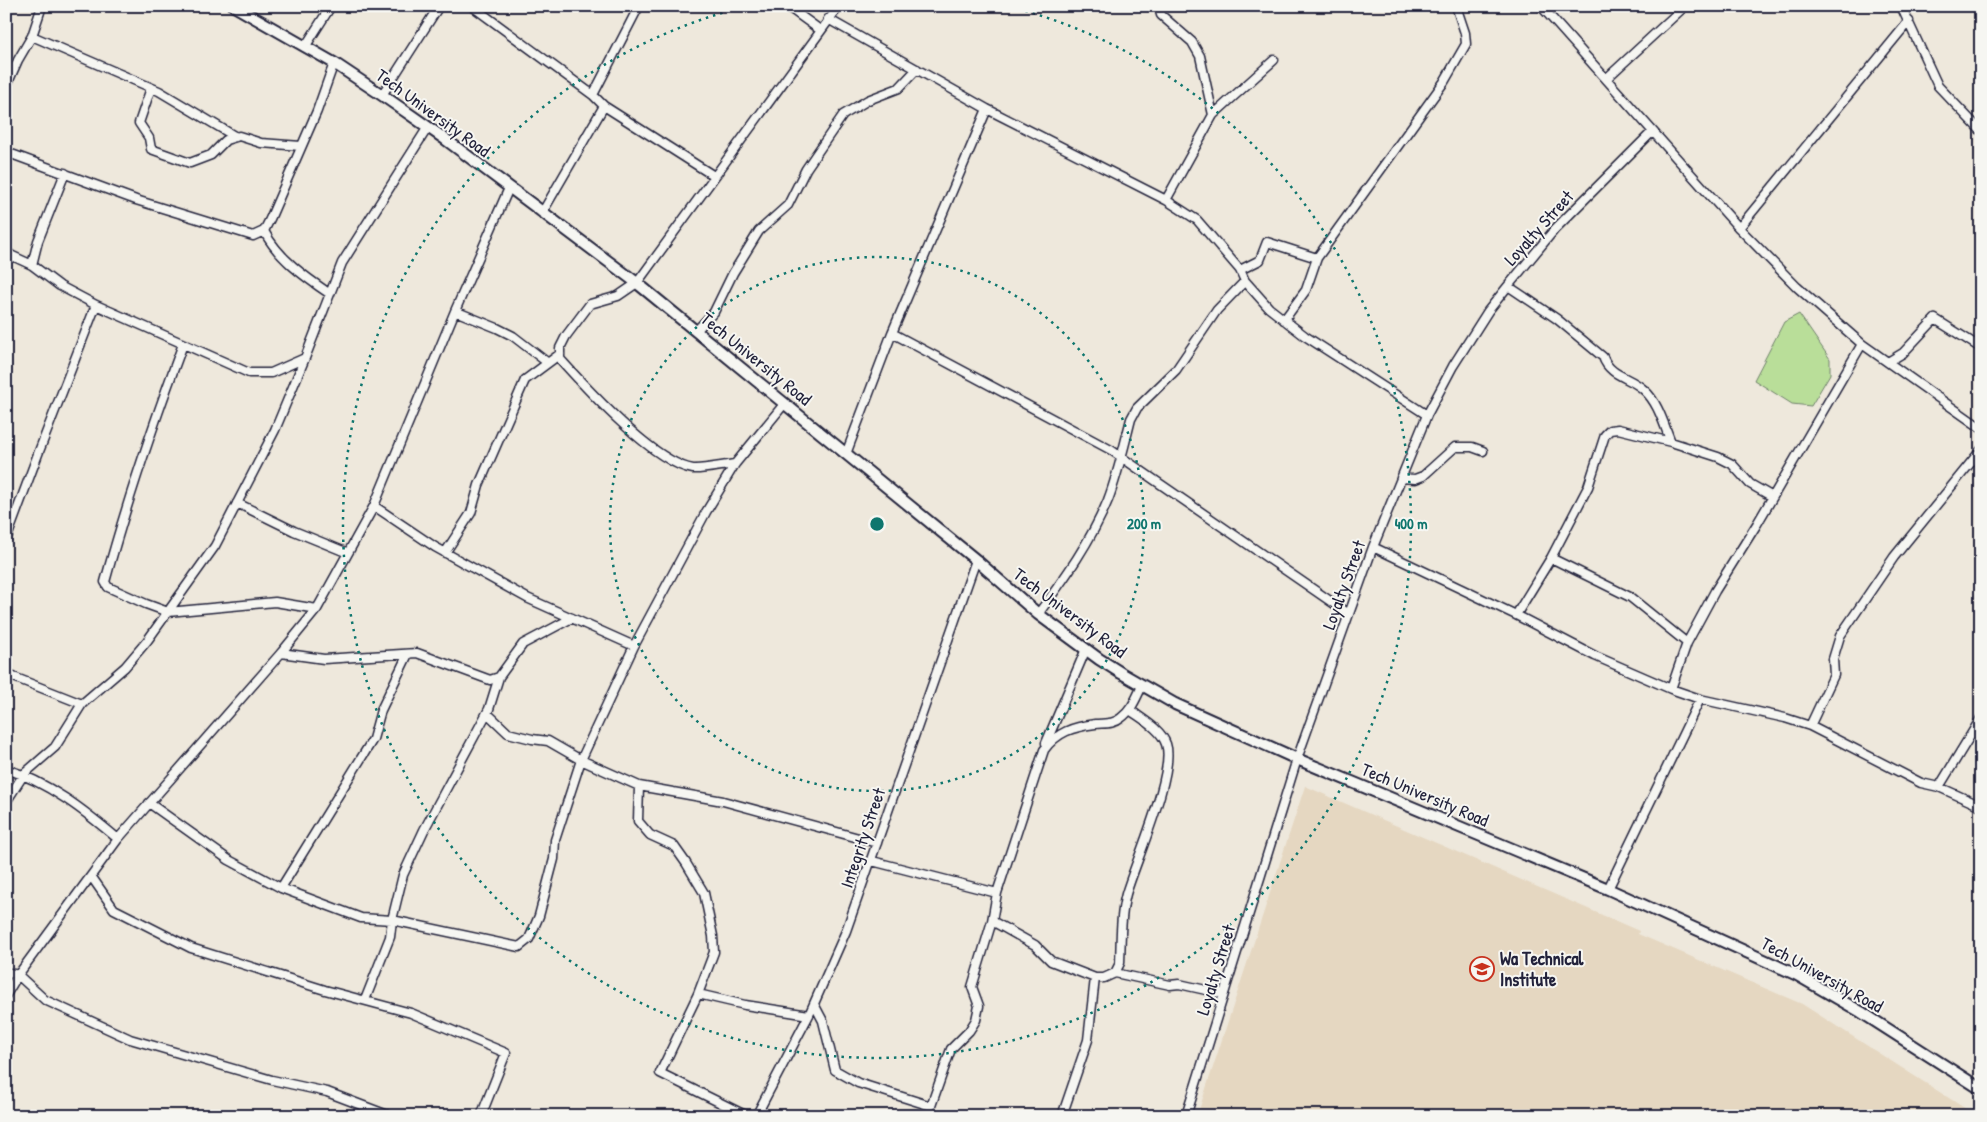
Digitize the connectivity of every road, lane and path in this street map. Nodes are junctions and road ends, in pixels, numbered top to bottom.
1 (42, 6) edge
2 (234, 6) edge
3 (331, 6) edge
4 (439, 6) edge
5 (472, 6) edge
6 (639, 6) edge
7 (787, 6) edge
8 (839, 6) edge
9 (1159, 6) edge
10 (1456, 6) edge
11 (1541, 6) edge
12 (1685, 6) edge
13 (1901, 6) edge
14 (828, 19) junction
15 (1908, 22) junction
16 (820, 30) junction
17 (32, 36) junction
18 (305, 47) junction
19 (1274, 60) dead end
20 (334, 63) junction
21 (916, 69) junction
22 (1607, 78) junction
23 (6, 86) edge
24 (151, 88) junction
25 (382, 95) junction
26 (593, 95) junction
27 (604, 106) junction
28 (986, 109) junction
29 (1213, 115) junction
30 (428, 127) junction
31 (1981, 131) edge
32 (1652, 132) junction
33 (236, 137) junction
34 (301, 146) junction
35 (6, 152) edge
36 (65, 174) junction
37 (714, 176) junction
38 (509, 188) junction
39 (1166, 200) junction
40 (542, 213) junction
41 (1739, 228) junction
42 (264, 231) junction
43 (8, 253) edge
44 (1317, 258) junction
45 (6, 264) edge
46 (32, 265) junction
47 (1240, 270) junction
48 (1244, 281) junction
49 (637, 283) junction
50 (1508, 286) junction
51 (330, 294) junction
52 (96, 305) junction
53 (455, 311) junction
54 (1284, 320) junction
55 (696, 331) junction
56 (892, 333) junction
57 (183, 344) junction
58 (1862, 344) junction
59 (1981, 348) edge
60 (560, 354) junction
61 (305, 358) junction
62 (1888, 362) junction
63 (548, 363) junction
64 (785, 403) junction
65 (1427, 415) junction
66 (1981, 428) edge
67 (1671, 442) junction
68 (1981, 450) edge
69 (1483, 451) dead end
70 (846, 454) junction
71 (1121, 457) junction
72 (735, 464) junction
73 (1401, 478) junction
74 (1772, 496) junction
75 (237, 503) junction
76 (374, 506) junction
77 (6, 540) edge
78 (1373, 547) junction
79 (348, 553) junction
80 (445, 553) junction
81 (1551, 558) junction
82 (976, 560) junction
83 (317, 609) junction
84 (168, 612) junction
85 (1038, 614) junction
86 (1349, 614) junction
87 (1516, 615) junction
88 (572, 618) junction
89 (1687, 643) junction
90 (634, 646) junction
91 (1086, 649) junction
92 (281, 653) junction
93 (408, 654) junction
94 (6, 674) edge
95 (499, 677) junction
96 (1142, 686) junction
97 (1671, 689) junction
98 (1700, 699) junction
99 (82, 704) junction
100 (1130, 710) junction
101 (487, 713) junction
102 (1981, 718) edge
103 (1810, 726) junction
104 (1044, 750) junction
105 (1297, 759) junction
106 (581, 760) junction
107 (6, 769) edge
108 (24, 774) junction
109 (639, 786) junction
110 (1939, 787) junction
111 (6, 802) edge
112 (149, 803) junction
113 (1981, 806) edge
114 (118, 839) junction
115 (877, 843) junction
116 (872, 861) junction
117 (91, 876) junction
118 (281, 888) junction
119 (1608, 889) junction
120 (997, 893) junction
121 (392, 920) junction
122 (992, 921) junction
123 (6, 972) edge
124 (1115, 973) junction
125 (18, 974) junction
126 (1095, 978) junction
127 (698, 994) junction
128 (1224, 994) junction
129 (6, 995) edge
130 (365, 1000) junction
131 (814, 1004) junction
132 (809, 1015) junction
133 (1981, 1089) edge
134 (378, 1114) edge
135 (390, 1116) edge
136 (481, 1116) edge
137 (747, 1116) edge
138 (756, 1116) edge
139 (1062, 1116) edge
140 (1186, 1116) edge

1 - 17 street
2 - 18 street, Tech University Road
3 - 18 street
4 - 25 street
5 - 26 street
6 - 26 street
7 - 16 street
8 - 14 street
9 - 29 street
10 - 44 street
11 - 22 street
12 - 22 street
13 - 15 street
14 - 16 street
14 - 21 street
15 - 31 street
15 - 41 street
16 - 37 street
17 - 23 street
17 - 24 street
18 - 20 street, Tech University Road
19 - 29 street
20 - 25 street, Tech University Road
20 - 34 street
21 - 28 street
21 - 55 street
22 - 32 street
24 - 33 street
24 - 33 street
25 - 30 street, Tech University Road
26 - 27 street
27 - 37 street
27 - 40 street
28 - 39 street
28 - 56 street
29 - 39 street
30 - 38 street, Tech University Road
30 - 51 street
32 - 41 street
32 - 50 street, Loyalty Street
33 - 34 street
34 - 42 street
35 - 36 street
36 - 42 street
36 - 46 street
37 - 49 street
38 - 40 street, Tech University Road
38 - 53 street
39 - 47 street
40 - 49 street, Tech University Road
41 - 58 street
42 - 51 street
43 - 45 street
43 - 46 street
44 - 47 street
44 - 54 street
46 - 52 street
47 - 48 street
48 - 54 street
48 - 71 street
49 - 55 street, Tech University Road
49 - 60 street
50 - 65 street, Loyalty Street
50 - 67 street
51 - 61 street
52 - 57 street
52 - 77 street
53 - 63 street
53 - 76 street
54 - 65 street
55 - 64 street, Tech University Road
56 - 70 street
56 - 71 street
57 - 61 street
57 - 84 street
58 - 62 street
58 - 74 street
59 - 62 street
60 - 63 street
60 - 72 street
61 - 75 street
62 - 66 street
63 - 80 street
64 - 70 street, Tech University Road
64 - 72 street
65 - 73 street, Loyalty Street
67 - 74 street
67 - 81 street
68 - 103 street
69 - 73 street
70 - 82 street, Tech University Road
71 - 85 street
71 - 86 street
72 - 90 street
73 - 78 street, Loyalty Street
74 - 89 street
75 - 79 street
75 - 84 street
76 - 79 street
76 - 80 street
78 - 86 street, Loyalty Street
78 - 87 street
79 - 83 street
80 - 88 street
81 - 87 street
81 - 89 street
82 - 85 street, Tech University Road
82 - 115 street, Integrity Street
83 - 84 street
83 - 92 street
84 - 99 street
85 - 91 street, Tech University Road
86 - 105 street, Loyalty Street
87 - 97 street
88 - 90 street
88 - 95 street
89 - 97 street
90 - 106 street
91 - 96 street, Tech University Road
91 - 104 street
92 - 93 street
92 - 112 street
93 - 95 street
93 - 118 street
94 - 99 street
95 - 101 street
96 - 100 street
96 - 105 street, Tech University Road
97 - 98 street
98 - 103 street
98 - 119 street
99 - 108 street
100 - 104 street
100 - 124 street
101 - 106 street
101 - 121 street
102 - 110 street
103 - 110 street
104 - 120 street
105 - 119 street, Tech University Road
105 - 128 street, Loyalty Street
106 - 109 street
106 - 121 street
107 - 108 street
108 - 111 street
108 - 114 street
109 - 115 street
109 - 127 street
110 - 113 street
112 - 114 street
112 - 118 street
114 - 117 street
115 - 116 street, Integrity Street
116 - 120 street
116 - 131 street, Integrity Street
117 - 125 street
117 - 130 street
118 - 121 street
119 - 133 street, Tech University Road
120 - 122 street
121 - 130 street
122 - 126 street
122 - 131 street
123 - 125 street
124 - 126 street
124 - 128 street
125 - 129 street
125 - 134 street
126 - 139 street
127 - 132 street
127 - 137 street
128 - 140 street, Loyalty Street
130 - 136 street
131 - 132 street, Integrity Street
132 - 138 street, Integrity Street
134 - 135 street

